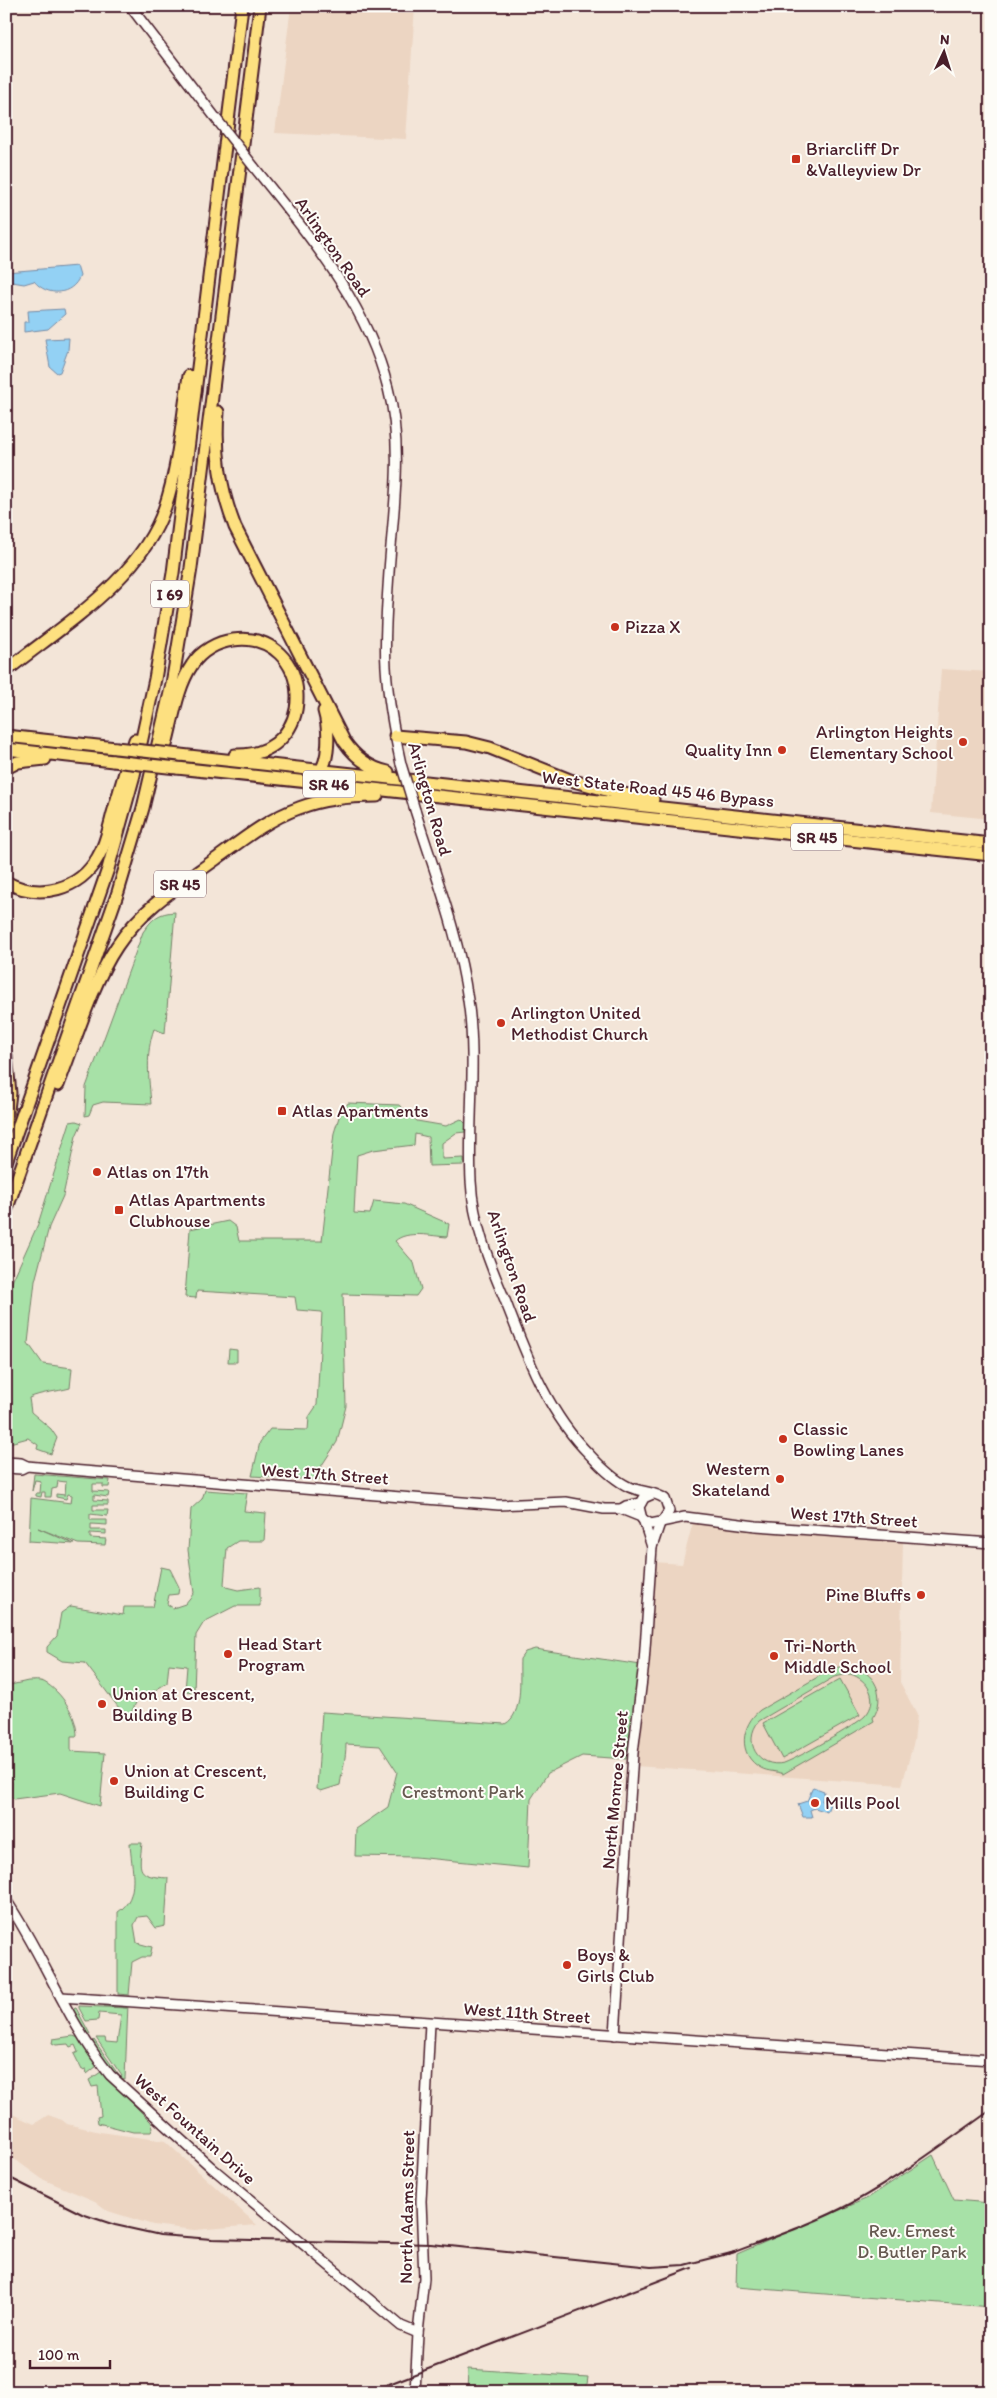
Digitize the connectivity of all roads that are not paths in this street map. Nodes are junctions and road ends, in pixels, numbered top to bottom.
1 (130, 6) edge
2 (242, 6) edge
3 (260, 6) edge
4 (207, 288) junction
5 (224, 305) junction
6 (306, 669) junction
7 (6, 671) edge
8 (155, 679) junction
9 (6, 736) edge
10 (395, 736) junction
11 (6, 749) edge
12 (186, 755) junction
13 (107, 760) junction
14 (6, 768) edge
15 (321, 770) junction
16 (296, 781) junction
17 (439, 783) junction
18 (481, 801) junction
19 (670, 808) junction
20 (805, 823) junction
21 (787, 833) junction
22 (135, 837) junction
23 (991, 844) edge
24 (991, 855) edge
25 (6, 882) edge
26 (6, 1055) edge
27 (6, 1126) edge
28 (6, 1162) edge
29 (24, 1162) junction
30 (6, 1211) edge
31 (6, 1462) edge
32 (27, 1466) junction
33 (6, 1468) edge
34 (630, 1487) junction
35 (654, 1494) junction
36 (640, 1503) junction
37 (669, 1505) junction
38 (620, 1509) junction
39 (685, 1517) junction
40 (642, 1518) junction
41 (661, 1522) junction
42 (991, 1543) edge
43 (652, 1547) junction
44 (6, 1900) edge
45 (61, 1997) junction
46 (430, 2023) junction
47 (615, 2035) junction
48 (991, 2060) edge
49 (418, 2333) junction
50 (415, 2392) edge

1 - 10 street, Arlington Road, bridge
2 - 4 highway, I 69
3 - 5 highway, I 69
4 - 7 highway
4 - 8 highway, I 69
5 - 6 highway
5 - 22 highway, I 69
6 - 15 highway
6 - 17 highway
8 - 25 highway
8 - 28 highway, I 69
9 - 12 highway, SR 45, bridge
10 - 19 highway
10 - 34 street, Arlington Road, bridge
11 - 13 highway, SR 46
12 - 15 highway, SR 45
12 - 22 highway
13 - 14 highway
13 - 16 highway, SR 46, bridge
15 - 16 highway
15 - 17 highway, West State Road 45 46 Bypass / SR 45
16 - 18 highway, SR 46
17 - 19 highway, West State Road 45 46 Bypass / SR 45
18 - 21 highway, West State Road 45 46 Bypass / SR 45
18 - 29 highway, SR 45
19 - 20 highway, West State Road 45 46 Bypass / SR 45
20 - 21 highway
20 - 23 highway, West State Road 45 46 Bypass / SR 45
21 - 24 highway, West State Road 45 46 Bypass / SR 45
22 - 29 highway, I 69
26 - 27 highway
29 - 30 highway, I 69
31 - 32 street, West 17th Street
32 - 33 street, West 17th Street
32 - 38 street, West 17th Street
34 - 35 street, Arlington Road
34 - 36 street, Arlington Road
35 - 36 street
35 - 37 street
36 - 38 street, West 17th Street
36 - 40 street
37 - 39 street, West 17th Street
37 - 41 street
38 - 40 street, West 17th Street
39 - 41 street, West 17th Street
39 - 42 street, West 17th Street
40 - 41 street
40 - 43 street, North Monroe Street
41 - 43 street, North Monroe Street
43 - 47 street, North Monroe Street
44 - 45 street, West Fountain Drive
45 - 46 street, West 11th Street
45 - 49 street, West Fountain Drive
46 - 47 street, West 11th Street
46 - 49 street, North Adams Street
47 - 48 street, West 11th Street
49 - 50 street, North Adams Street

